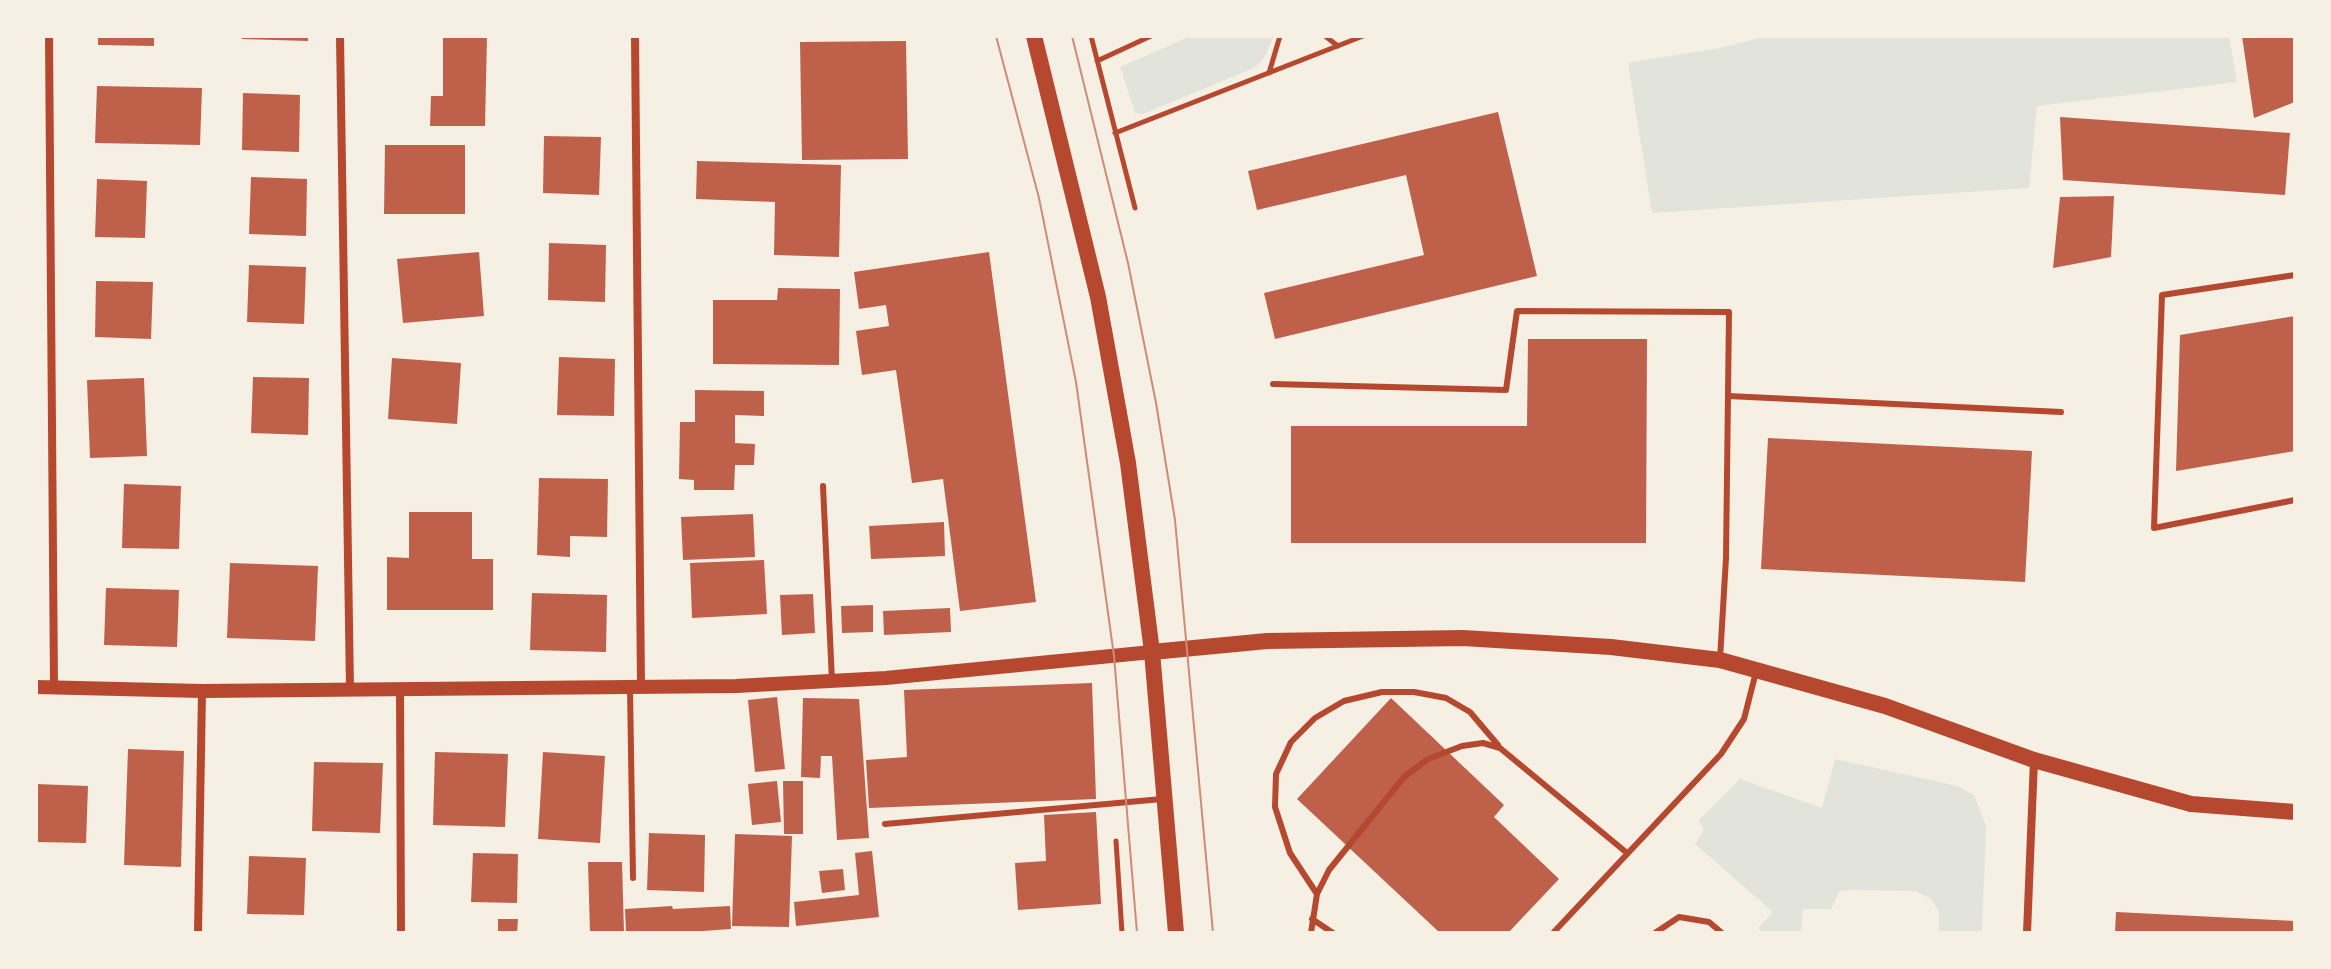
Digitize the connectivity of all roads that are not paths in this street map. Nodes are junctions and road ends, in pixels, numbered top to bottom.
1 (49, 36) edge
2 (340, 36) edge
3 (635, 36) edge
4 (1034, 36) edge
5 (2295, 275) edge
6 (1273, 384) dead end
7 (1728, 396) junction
8 (2061, 412) dead end
9 (823, 486) dead end
10 (2295, 500) edge
11 (1152, 652) junction
12 (1720, 660) junction
13 (1757, 669) junction
14 (832, 681) junction
15 (36, 687) edge
16 (54, 687) junction
17 (636, 688) junction
18 (350, 689) junction
19 (400, 689) junction
20 (202, 691) junction
21 (1500, 748) junction
22 (2034, 760) junction
23 (1166, 798) junction
24 (2295, 812) edge
25 (885, 824) dead end
26 (1627, 853) junction
27 (633, 878) dead end
28 (1317, 894) junction
29 (1312, 919) junction
30 (198, 933) edge
31 (401, 933) edge
32 (1176, 933) edge
33 (1311, 933) edge
34 (1333, 933) edge
35 (1553, 933) edge
36 (1655, 933) edge
37 (1722, 933) edge
38 (2027, 933) edge

1 - 16 street
2 - 18 street
3 - 17 street
4 - 11 main road
5 - 10 lane
6 - 7 lane
7 - 8 lane
7 - 12 lane
9 - 14 lane
11 - 12 main road
11 - 14 street
11 - 23 main road
12 - 13 main road
13 - 22 main road
13 - 26 lane
14 - 17 street
15 - 16 street
16 - 20 street
17 - 19 street
17 - 27 lane
18 - 19 street
18 - 20 street
19 - 31 street
20 - 30 street
21 - 26 lane
21 - 28 lane
21 - 28 lane
22 - 24 main road
22 - 38 street
23 - 25 lane
23 - 32 main road
26 - 35 lane
28 - 29 lane
29 - 33 lane
29 - 34 lane
36 - 37 lane

